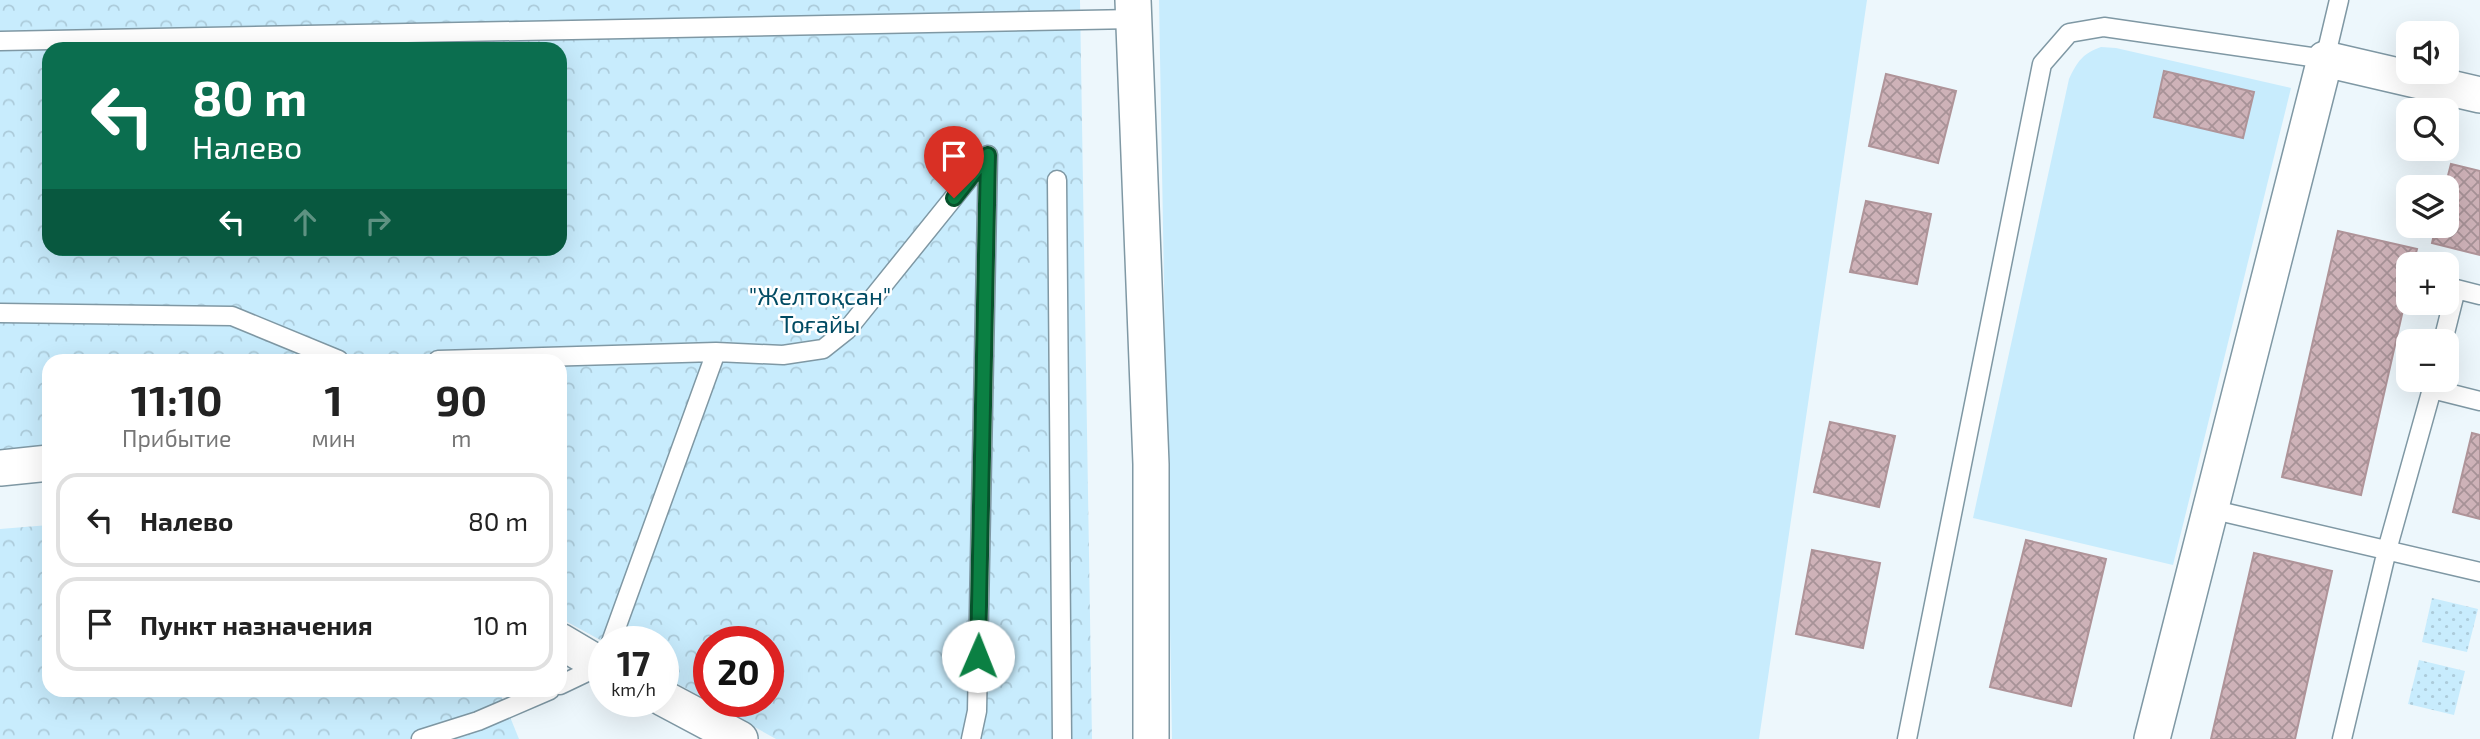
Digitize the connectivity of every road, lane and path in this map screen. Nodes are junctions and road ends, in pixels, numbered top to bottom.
1 (2339, 0) edge
2 (1134, 10) edge
3 (0, 41) edge
4 (2325, 59) junction
5 (2480, 95) edge
6 (1057, 180) dead end
7 (2480, 295) edge
8 (0, 313) edge
9 (2446, 329) edge
10 (716, 352) junction
11 (324, 354) edge
12 (567, 356) edge
13 (2431, 392) edge
14 (2455, 392) edge
15 (2480, 401) edge
16 (42, 464) edge
17 (0, 468) edge
18 (2210, 509) junction
19 (2387, 550) junction
20 (2480, 572) edge
21 (617, 626) edge
22 (567, 645) edge
23 (588, 657) edge
24 (588, 673) edge
25 (567, 682) edge
26 (534, 697) edge
27 (679, 707) edge
28 (421, 739) edge
29 (740, 739) edge
30 (971, 739) edge
31 (1062, 739) edge
32 (1151, 739) edge
33 (1906, 739) edge
34 (2152, 739) edge
35 (2342, 739) edge

1 - 4 lane
2 - 3 lane
2 - 32 street
4 - 5 street
4 - 18 street
4 - 33 lane
6 - 31 lane
7 - 9 lane
8 - 11 lane
10 - 12 lane
10 - 21 lane
10 - 30 lane
13 - 19 lane
14 - 15 lane
16 - 17 street
18 - 19 lane
18 - 34 street
19 - 20 lane
19 - 35 lane
22 - 23 street
24 - 25 lane
26 - 28 lane
27 - 29 street

